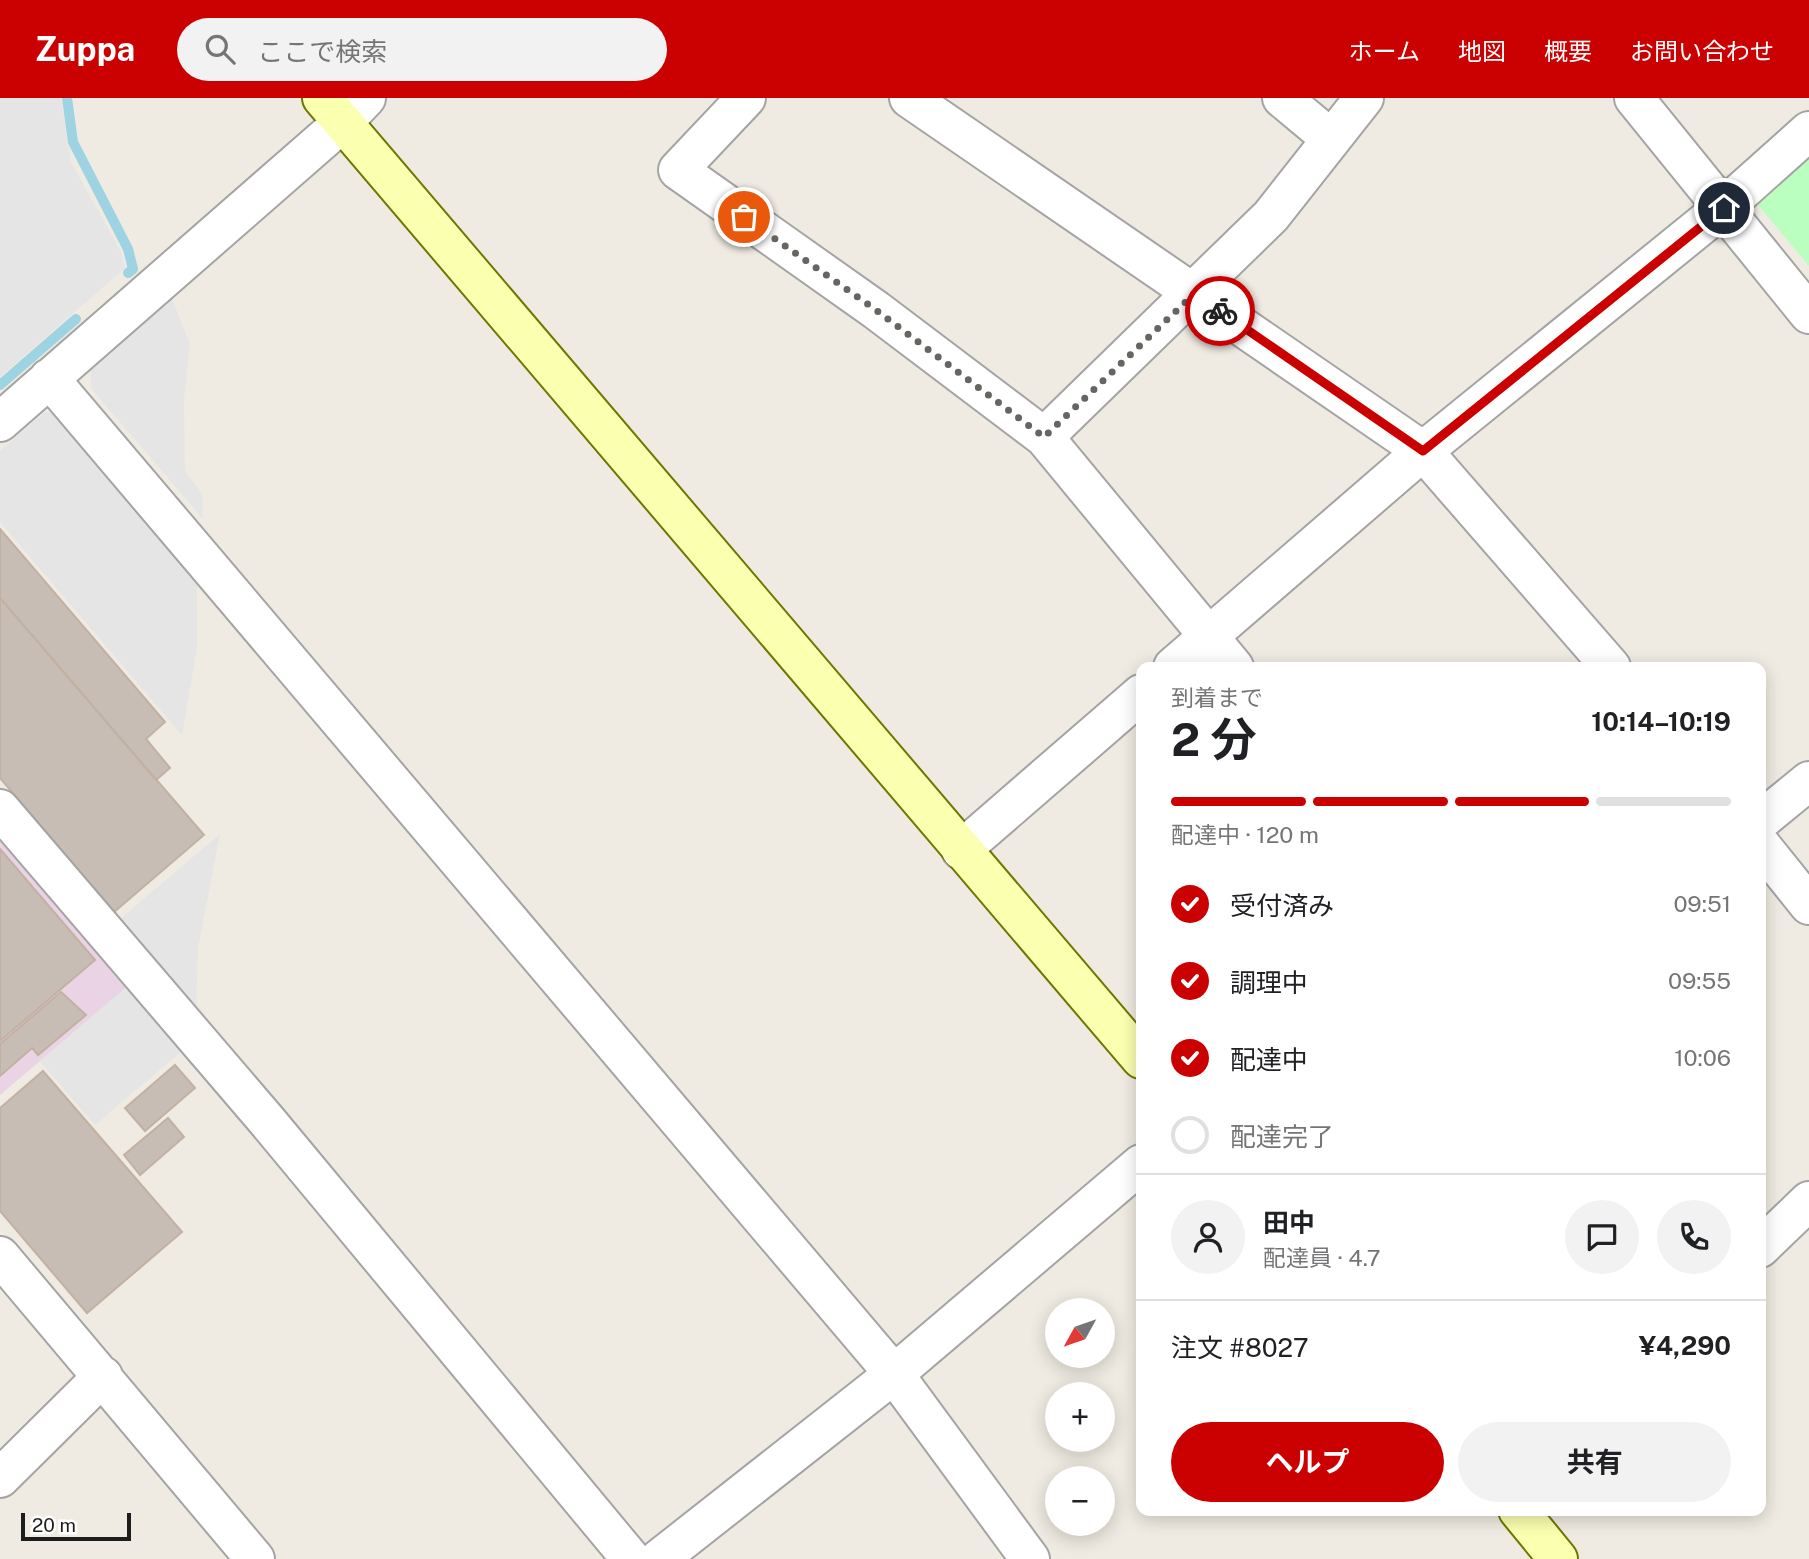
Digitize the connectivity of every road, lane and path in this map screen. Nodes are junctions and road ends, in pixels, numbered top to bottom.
1 (746, 98) edge
2 (909, 98) edge
3 (1282, 98) edge
4 (1364, 98) edge
5 (1634, 98) edge
6 (343, 106) edge
7 (1809, 131) edge
8 (1330, 138) junction
9 (1724, 208) junction
10 (1195, 293) junction
11 (1809, 314) edge
12 (49, 378) junction
13 (0, 422) edge
14 (1044, 437) junction
15 (1423, 451) junction
16 (1208, 636) junction
17 (1178, 662) edge
18 (1230, 662) edge
19 (1607, 662) edge
20 (1136, 698) edge
21 (1809, 781) edge
22 (0, 809) edge
23 (1766, 816) edge
24 (961, 850) junction
25 (1766, 851) edge
26 (1809, 905) edge
27 (1136, 1053) edge
28 (1136, 1168) edge
29 (1809, 1202) edge
30 (1766, 1242) edge
31 (0, 1256) edge
32 (894, 1374) junction
33 (103, 1376) junction
34 (0, 1478) edge
35 (1523, 1516) edge
36 (255, 1559) edge
37 (631, 1559) edge
38 (659, 1559) edge
39 (1030, 1559) edge
40 (1558, 1559) edge

1 - 14 street
2 - 10 street
3 - 8 street
4 - 8 street
5 - 9 street
6 - 12 street
6 - 24 street
7 - 9 street
8 - 10 street
9 - 11 street
9 - 15 street
10 - 14 street
10 - 15 street
12 - 13 street
12 - 32 street
14 - 16 street
15 - 16 street
15 - 19 street
16 - 17 street
16 - 18 street
20 - 24 street
21 - 23 street
22 - 37 street
24 - 27 street
25 - 26 street
28 - 32 street
29 - 30 street
31 - 33 street
32 - 38 street
32 - 39 street
33 - 34 street
33 - 36 street
35 - 40 street

